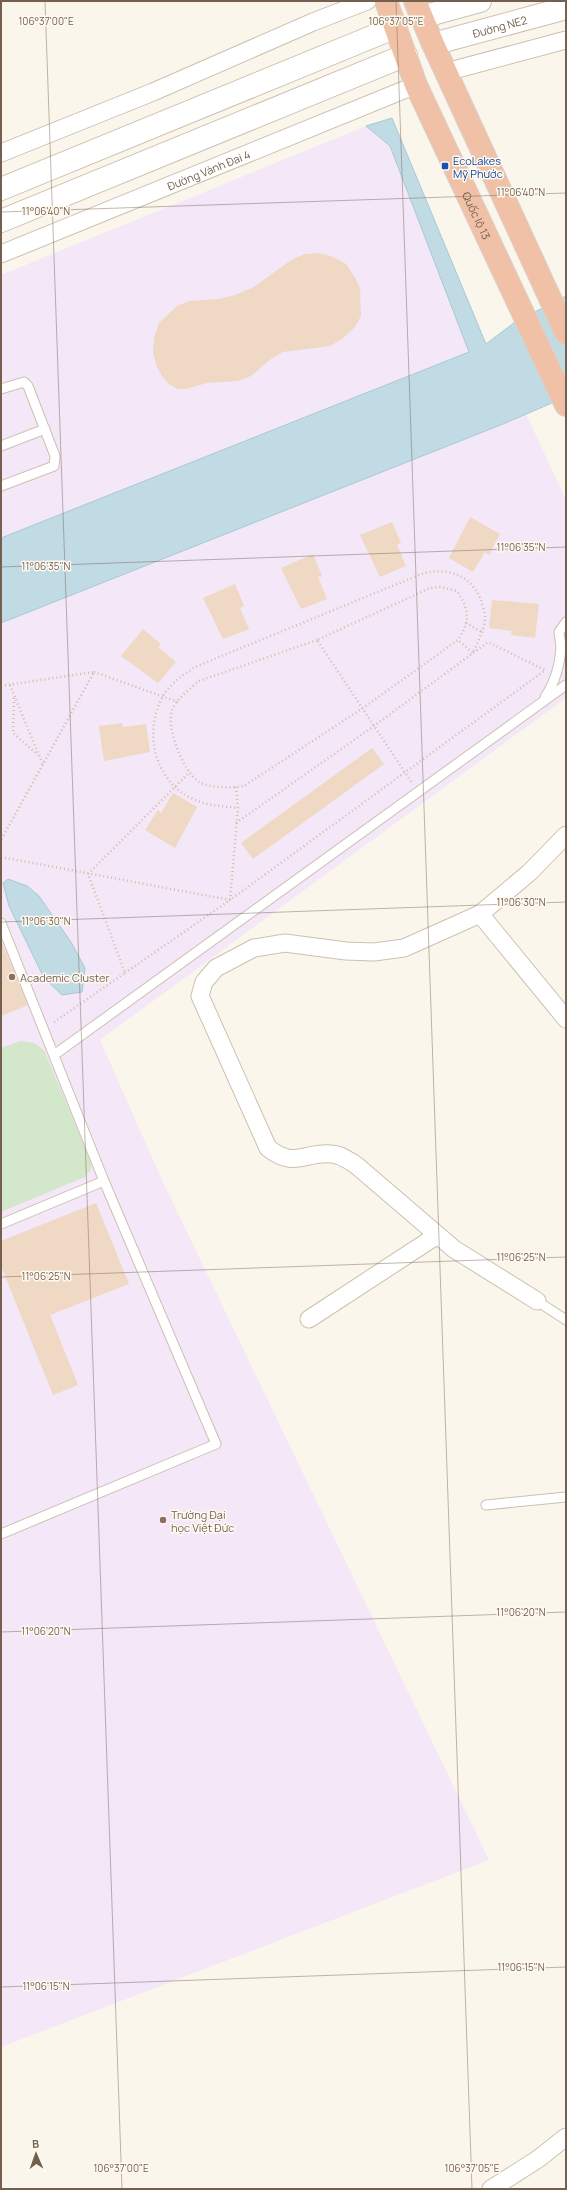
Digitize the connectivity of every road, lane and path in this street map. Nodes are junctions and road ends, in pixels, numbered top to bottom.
1 (367, 1) edge
2 (386, 1) edge
3 (480, 1) edge
4 (566, 8) edge
5 (419, 9) edge
6 (396, 27) junction
7 (566, 40) edge
8 (433, 44) junction
9 (406, 55) junction
10 (446, 72) junction
11 (416, 85) junction
12 (1, 153) edge
13 (1, 189) edge
14 (1, 221) edge
15 (1, 254) edge
16 (566, 333) edge
17 (1, 389) edge
18 (566, 405) edge
19 (45, 429) junction
20 (1, 446) edge
21 (1, 486) edge
22 (566, 622) edge
23 (466, 623) junction
24 (482, 632) junction
25 (317, 640) junction
26 (458, 640) junction
27 (563, 647) edge
28 (472, 654) junction
29 (544, 670) junction
30 (94, 672) junction
31 (556, 674) junction
32 (10, 685) junction
33 (566, 685) edge
34 (1, 686) edge
35 (14, 696) junction
36 (162, 696) junction
37 (178, 702) junction
38 (541, 702) junction
39 (363, 708) junction
40 (374, 726) junction
41 (40, 756) junction
42 (43, 764) junction
43 (404, 771) junction
44 (190, 772) junction
45 (176, 786) junction
46 (236, 787) junction
47 (418, 792) junction
48 (238, 808) junction
49 (236, 823) junction
50 (566, 835) edge
51 (1, 840) edge
52 (1, 857) edge
53 (88, 874) junction
54 (230, 900) junction
55 (480, 914) junction
56 (1, 923) edge
57 (125, 973) junction
58 (566, 1019) edge
59 (44, 1030) junction
60 (54, 1055) junction
61 (104, 1181) junction
62 (1, 1224) edge
63 (436, 1236) junction
64 (536, 1301) joint
65 (309, 1319) dead end
66 (566, 1320) edge
67 (566, 1497) edge
68 (486, 1505) dead end
69 (1, 1534) edge
70 (566, 2137) edge
71 (491, 2189) edge

1 - 12 street
2 - 6 highway, Quốc lộ 13
3 - 5 main road
4 - 8 main road, Đường NE2
5 - 6 highway
5 - 8 highway
6 - 9 highway, Quốc lộ 13
6 - 13 main road
7 - 10 street
8 - 9 highway
8 - 10 highway
9 - 11 highway, Quốc lộ 13
9 - 14 main road
10 - 11 highway
10 - 16 highway
11 - 15 street, Đường Vành Đai 4
11 - 18 highway, Quốc lộ 13
17 - 19 lane
19 - 20 lane
19 - 21 lane
22 - 27 lane
23 - 24 path
23 - 25 path
23 - 26 path
24 - 28 path
24 - 36 path
25 - 37 path
25 - 39 path
26 - 28 path
26 - 39 path
27 - 31 lane
28 - 29 path
28 - 40 path
29 - 31 path
29 - 43 path
30 - 32 path
30 - 36 path
30 - 42 path
31 - 38 lane
32 - 34 path
32 - 35 path
33 - 38 lane
35 - 41 path
35 - 41 path
36 - 37 path
36 - 45 path
37 - 44 path
38 - 47 lane
39 - 40 path
39 - 46 path
40 - 43 path
40 - 49 path
41 - 42 path
42 - 51 path
43 - 47 path
43 - 54 path
44 - 45 path
44 - 46 path
45 - 48 path
45 - 53 path
46 - 48 path
47 - 60 lane
48 - 49 path
49 - 54 path
50 - 55 street
52 - 53 path
53 - 54 path
53 - 57 path
54 - 57 path
55 - 58 street
55 - 63 street
56 - 59 lane
57 - 59 path
59 - 60 lane
60 - 61 lane
61 - 62 lane
61 - 69 lane
63 - 64 street
63 - 65 street
64 - 66 lane
67 - 68 lane
70 - 71 street

